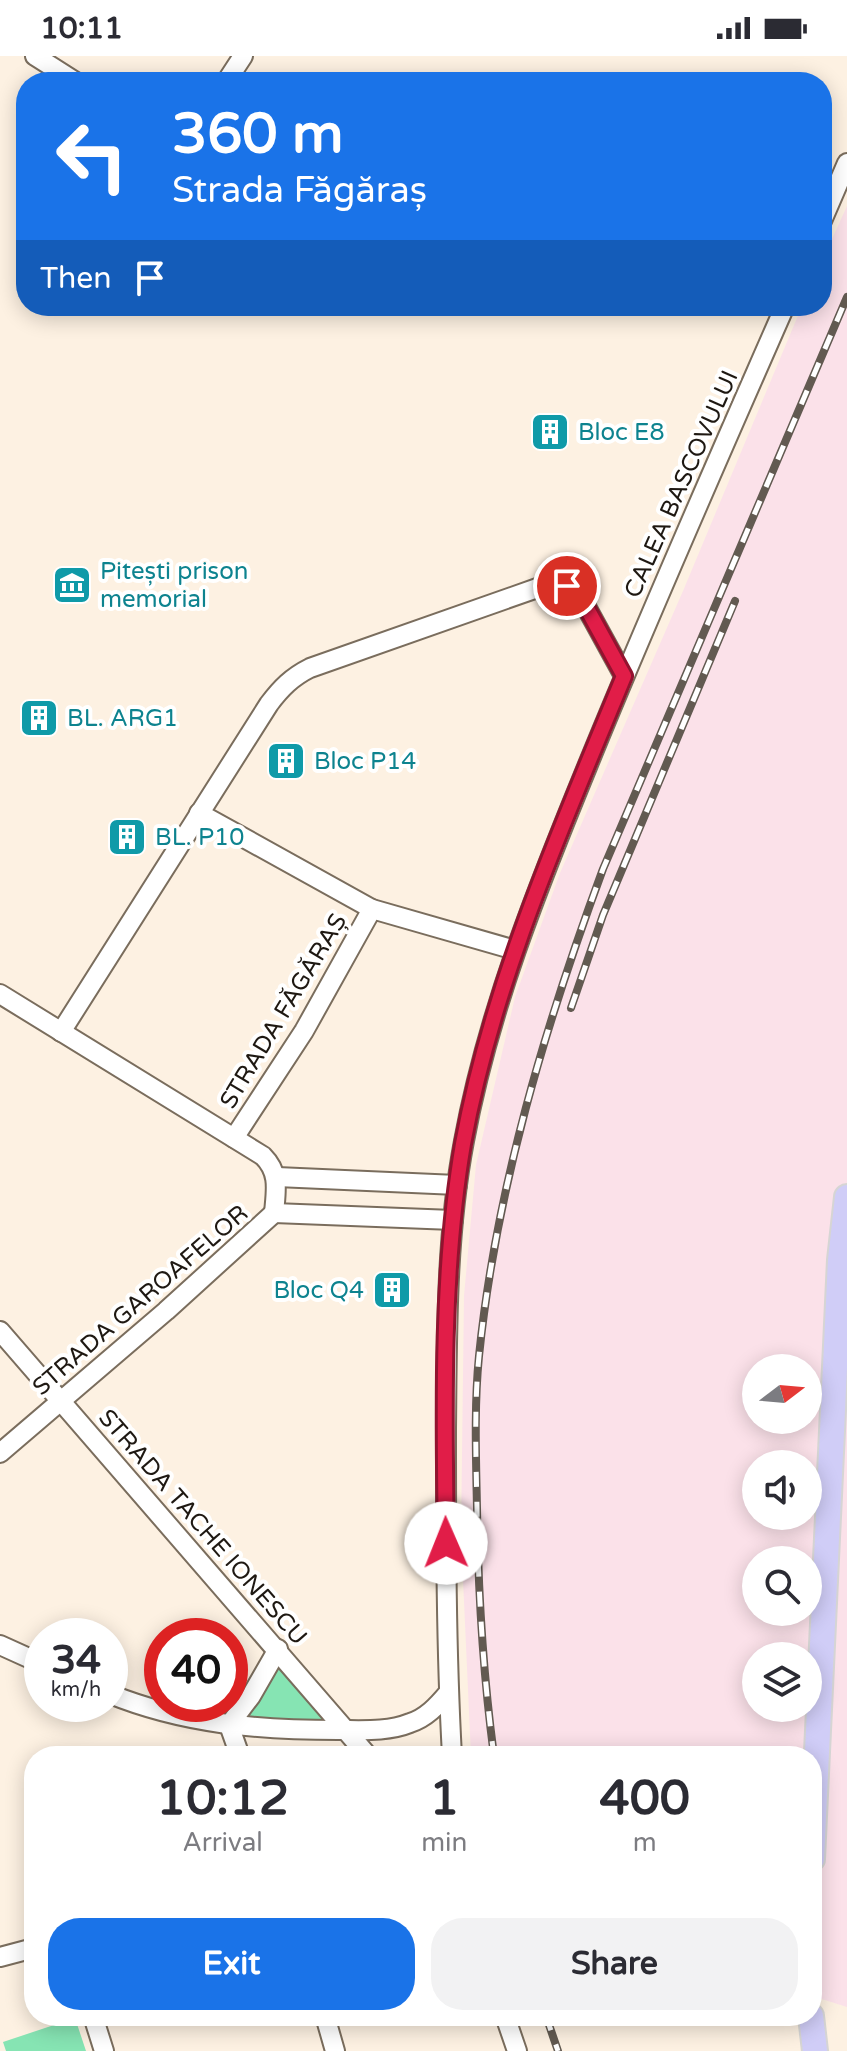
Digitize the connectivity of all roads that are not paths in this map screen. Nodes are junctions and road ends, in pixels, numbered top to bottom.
1 (35, 56) edge
2 (60, 72) edge
3 (847, 163) edge
4 (832, 198) edge
5 (781, 316) edge
6 (624, 676) junction
7 (199, 813) junction
8 (372, 909) junction
9 (515, 950) junction
10 (0, 994) edge
11 (61, 1032) junction
12 (234, 1138) junction
13 (277, 1177) junction
14 (457, 1185) junction
15 (847, 1197) edge
16 (274, 1213) junction
17 (453, 1220) junction
18 (0, 1331) edge
19 (61, 1402) junction
20 (0, 1453) edge
21 (0, 1645) edge
22 (278, 1649) junction
23 (24, 1656) edge
24 (448, 1693) junction
25 (128, 1700) edge
26 (229, 1725) junction
27 (346, 1730) junction
28 (236, 1746) edge
29 (360, 1746) edge
30 (451, 1746) edge
31 (816, 1746) edge
32 (24, 1951) edge
33 (0, 1957) edge
34 (96, 2026) edge
35 (328, 2026) edge
36 (508, 2026) edge
37 (812, 2026) edge
38 (104, 2051) edge
39 (335, 2051) edge
40 (517, 2051) edge
41 (815, 2051) edge

1 - 2 street
3 - 4 street
5 - 6 street, CALEA BASCOVULUI
6 - 7 street
6 - 9 street, CALEA BASCOVULUI
7 - 8 street, STRADA FĂGĂRAȘ
7 - 11 street
8 - 9 street, STRADA FĂGĂRAȘ
8 - 12 street, STRADA FĂGĂRAȘ
9 - 14 street, CALEA BASCOVULUI
10 - 11 street
11 - 12 street
12 - 13 street
13 - 14 street
13 - 16 street
14 - 17 street, CALEA BASCOVULUI
15 - 31 main road
16 - 17 street
16 - 19 street, STRADA GAROAFELOR
17 - 24 street, CALEA BASCOVULUI
18 - 19 street, STRADA TACHE IONESCU
19 - 20 street, STRADA GAROAFELOR
19 - 22 street, STRADA TACHE IONESCU
21 - 23 street
22 - 26 street
22 - 27 street, STRADA TACHE IONESCU
24 - 27 street
24 - 30 street, CALEA BASCOVULUI
25 - 26 street
26 - 27 street
26 - 28 street
27 - 29 street, STRADA TACHE IONESCU
32 - 33 street
34 - 38 street
35 - 39 street
36 - 40 street
37 - 41 main road

